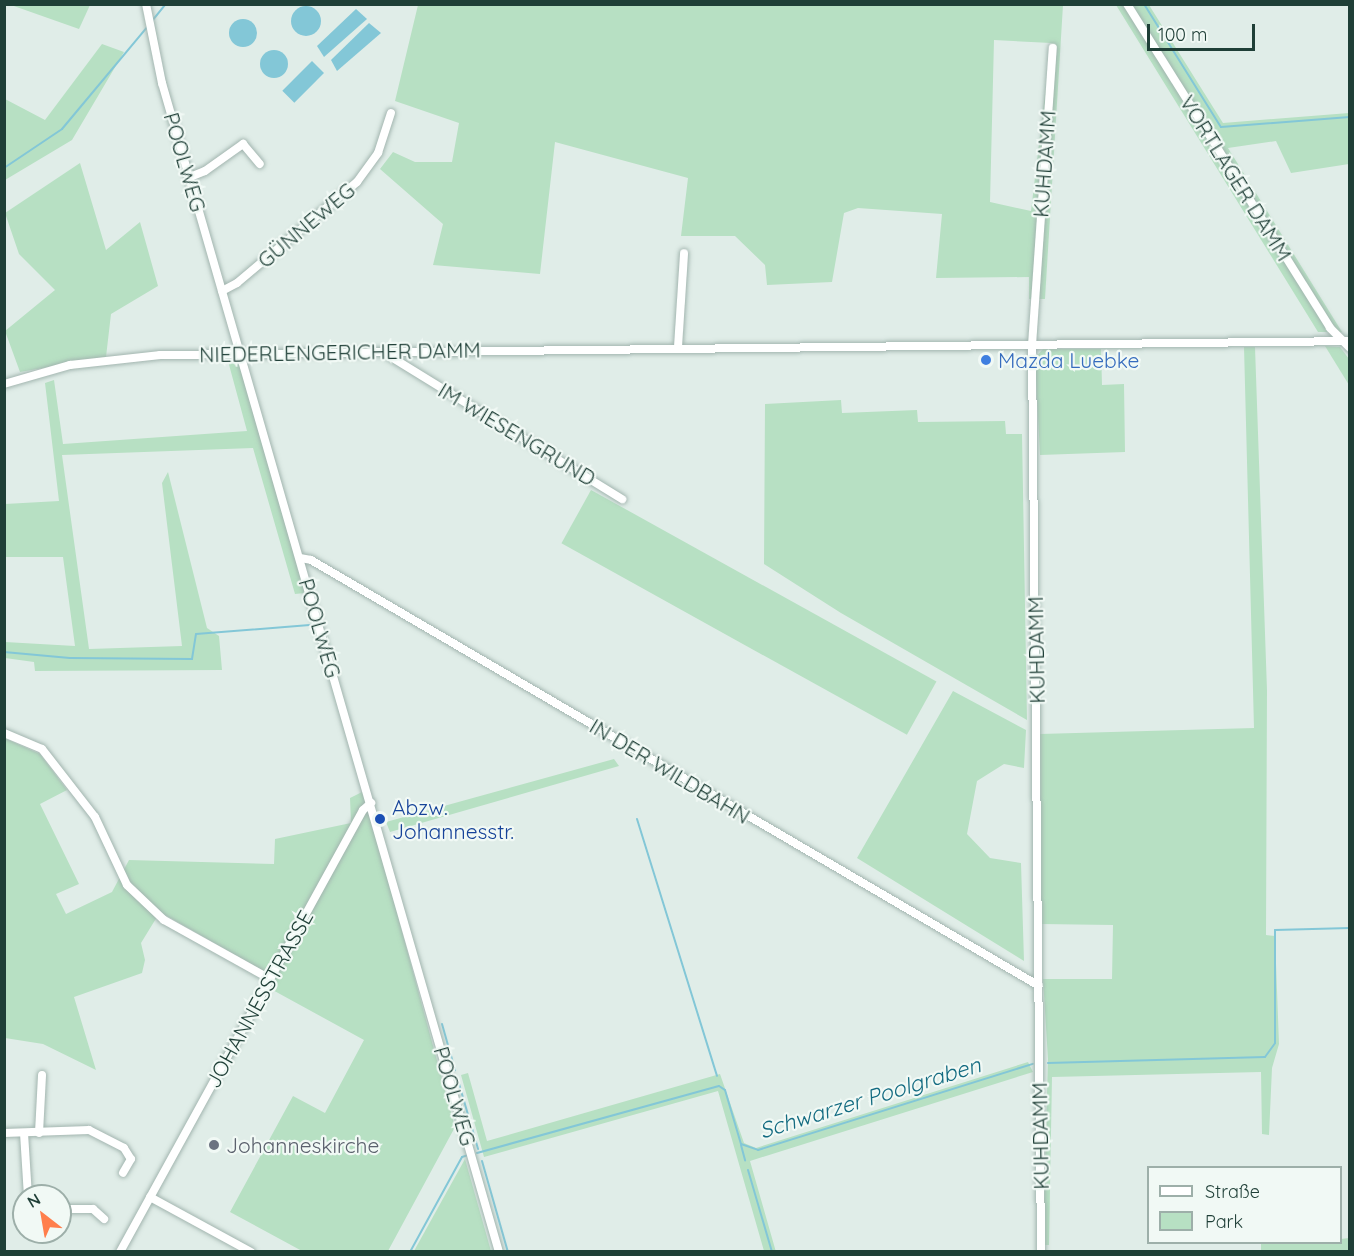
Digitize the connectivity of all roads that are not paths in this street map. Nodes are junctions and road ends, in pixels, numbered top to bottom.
1 (146, 4) edge
2 (1127, 4) edge
3 (1053, 48) dead end
4 (391, 114) dead end
5 (260, 164) dead end
6 (190, 177) junction
7 (684, 253) dead end
8 (222, 291) junction
9 (1346, 341) edge
10 (1032, 345) junction
11 (678, 347) junction
12 (1350, 348) edge
13 (382, 351) junction
14 (240, 353) junction
15 (4, 384) edge
16 (622, 499) dead end
17 (300, 558) junction
18 (4, 733) edge
19 (371, 803) junction
20 (270, 979) junction
21 (1039, 986) junction
22 (42, 1075) dead end
23 (4, 1133) edge
24 (24, 1133) junction
25 (39, 1134) junction
26 (123, 1173) dead end
27 (27, 1184) edge
28 (150, 1197) junction
29 (72, 1209) edge
30 (104, 1219) dead end
31 (120, 1251) edge
32 (251, 1251) edge
33 (500, 1251) edge
34 (1041, 1251) edge

1 - 6 street, POOLWEG
2 - 9 street, VORTLAGER DAMM
3 - 10 street, KUHDAMM
4 - 8 street, GÜNNEWEG
5 - 6 street
6 - 8 street, POOLWEG
7 - 11 street
8 - 14 street, POOLWEG
9 - 10 street, NIEDERLENGERICHER DAMM
9 - 12 street, VORTLAGER DAMM
10 - 11 street, NIEDERLENGERICHER DAMM
10 - 21 street, KUHDAMM
11 - 13 street, NIEDERLENGERICHER DAMM
13 - 14 street, NIEDERLENGERICHER DAMM
13 - 16 street, IM WIESENGRUND
14 - 15 street, NIEDERLENGERICHER DAMM
14 - 17 street, POOLWEG
17 - 19 street, POOLWEG
17 - 21 street, IN DER WILDBAHN
18 - 20 street
19 - 20 street, JOHANNESSTRASSE
19 - 33 street, POOLWEG
20 - 28 street, JOHANNESSTRASSE
21 - 34 street, KUHDAMM
22 - 25 street
23 - 24 street
24 - 25 street
24 - 27 street
25 - 26 street
28 - 31 street, JOHANNESSTRASSE
28 - 32 street
29 - 30 street

